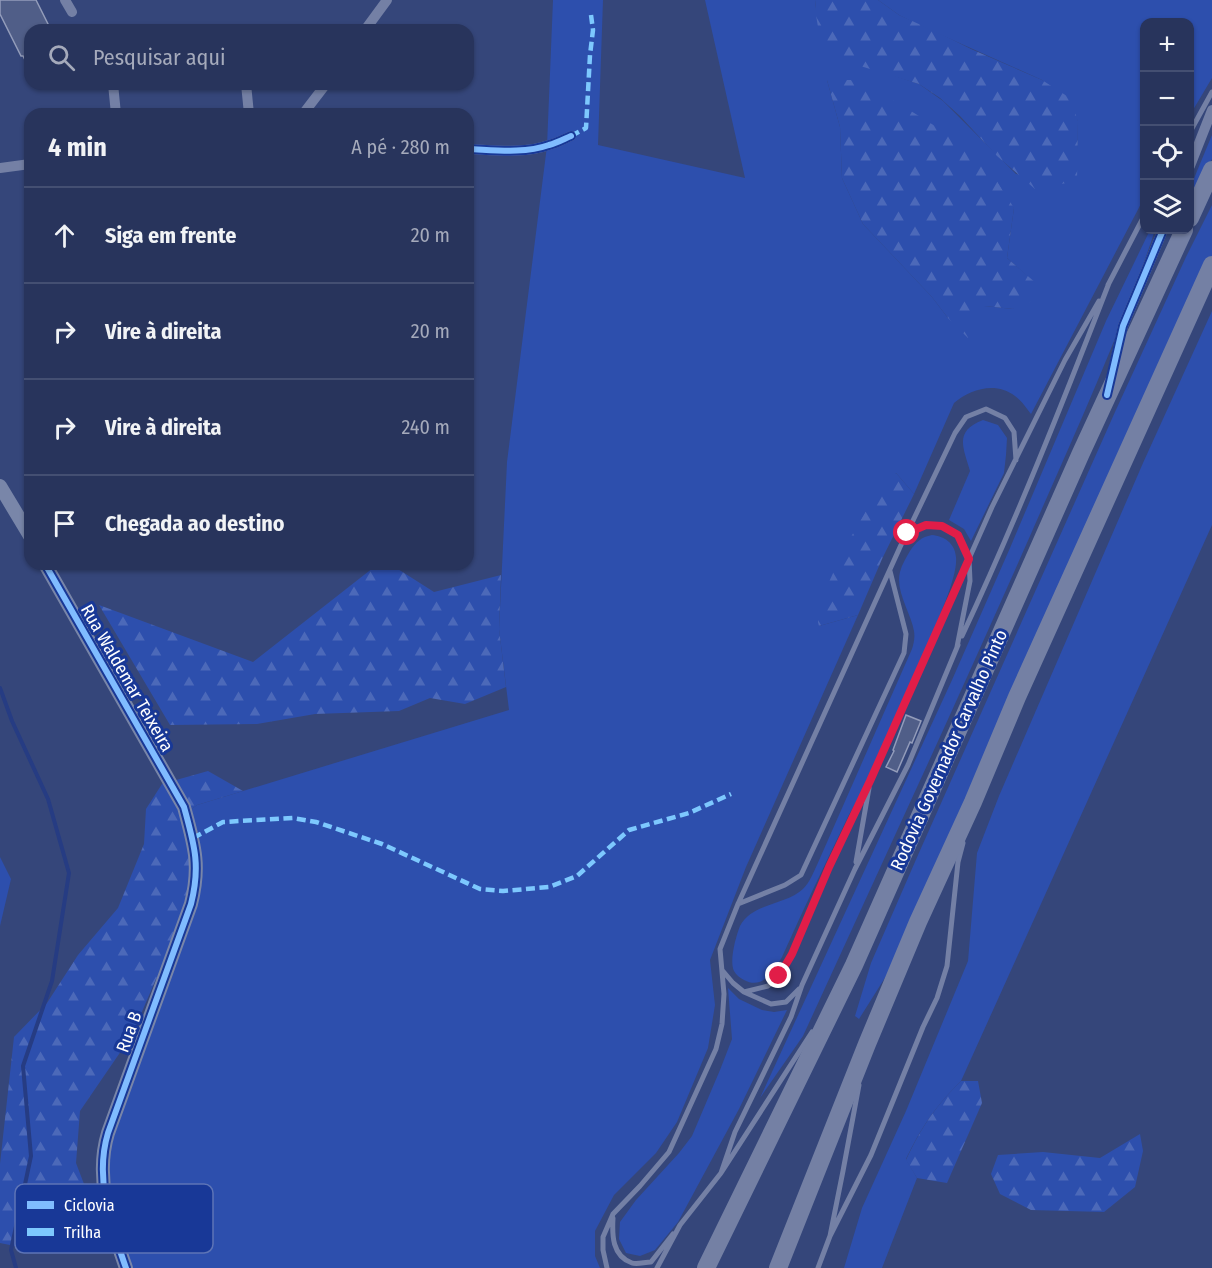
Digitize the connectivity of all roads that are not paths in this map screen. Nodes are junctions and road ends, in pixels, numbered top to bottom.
1 (387, 0) edge
2 (369, 24) edge
3 (114, 90) edge
4 (247, 90) edge
5 (321, 90) edge
6 (1212, 92) edge
7 (115, 108) edge
8 (248, 108) edge
9 (308, 108) edge
10 (1212, 110) edge
11 (1193, 126) edge
12 (571, 136) dead end
13 (474, 149) edge
14 (1194, 156) edge
15 (24, 165) edge
16 (0, 168) edge
17 (1212, 170) edge
18 (1194, 209) edge
19 (1140, 224) edge
20 (1161, 234) edge
21 (1182, 234) edge
22 (1212, 266) edge
23 (1109, 283) junction
24 (1107, 395) junction
25 (1016, 460) junction
26 (0, 486) edge
27 (24, 526) edge
28 (907, 533) junction
29 (969, 559) junction
30 (48, 570) edge
31 (890, 570) junction
32 (957, 647) junction
33 (870, 781) junction
34 (973, 802) junction
35 (184, 807) joint
36 (855, 869) junction
37 (738, 904) junction
38 (854, 964) junction
39 (721, 969) junction
40 (802, 985) junction
41 (744, 992) junction
42 (867, 1044) junction
43 (720, 1173) junction
44 (103, 1184) edge
45 (613, 1214) junction
46 (680, 1225) junction
47 (830, 1236) junction
48 (122, 1253) edge
49 (126, 1268) edge
50 (607, 1268) edge
51 (657, 1268) edge
52 (706, 1268) edge
53 (778, 1268) edge
54 (818, 1268) edge

1 - 2 street
3 - 7 street
4 - 8 street
5 - 9 street
6 - 11 lane
10 - 14 street
12 - 13 street
15 - 16 street
17 - 18 highway
19 - 23 lane
20 - 24 street
21 - 24 highway, Rodovia Governador Carvalho Pinto
22 - 34 highway
23 - 25 lane
23 - 32 lane
24 - 38 highway, Rodovia Governador Carvalho Pinto
25 - 28 lane
25 - 29 lane
26 - 27 street
28 - 29 lane
28 - 31 lane
29 - 32 lane
29 - 33 lane
30 - 35 street, Rua Waldemar Teixeira
31 - 37 lane
31 - 37 lane
32 - 36 lane
33 - 36 lane
33 - 41 lane
34 - 42 highway
34 - 47 lane
35 - 44 street, Rua B
36 - 40 lane
37 - 39 lane
38 - 43 lane
38 - 52 highway, Rodovia Governador Carvalho Pinto
39 - 41 lane
39 - 45 lane
40 - 41 lane
40 - 43 lane
42 - 47 lane
42 - 53 highway
43 - 46 lane
45 - 46 lane
45 - 50 lane
46 - 51 lane
47 - 54 lane
48 - 49 street, Rua B

